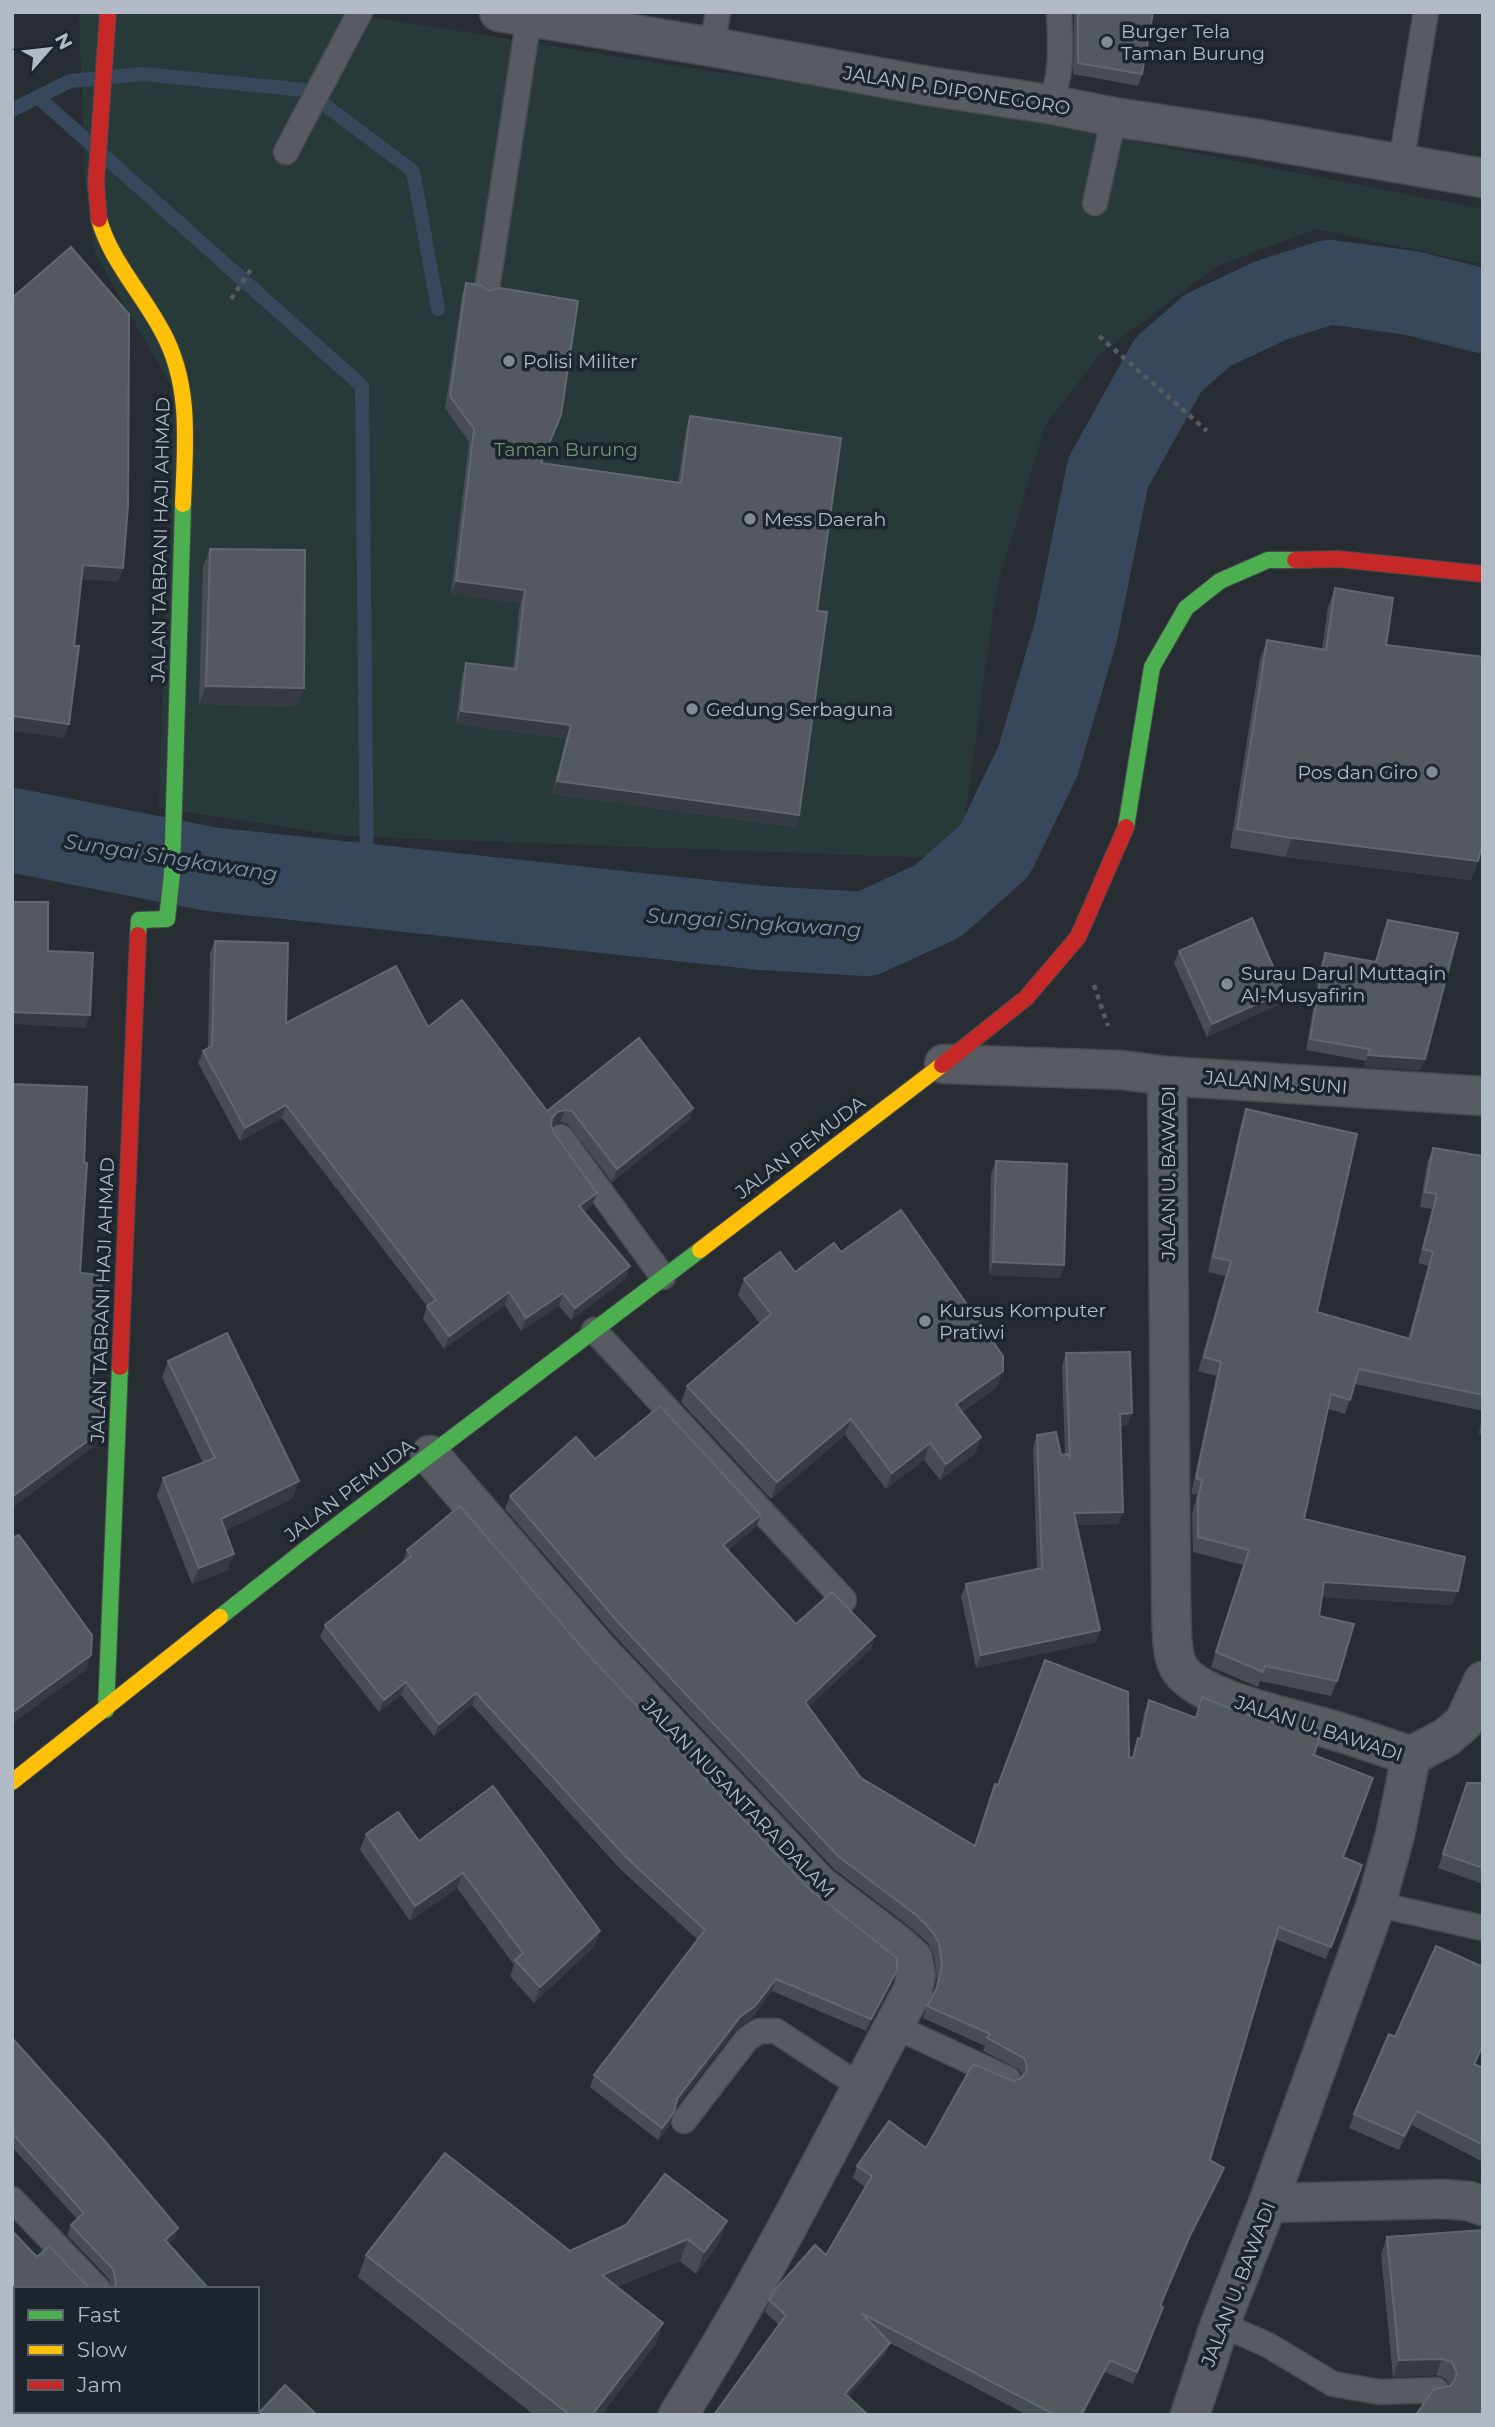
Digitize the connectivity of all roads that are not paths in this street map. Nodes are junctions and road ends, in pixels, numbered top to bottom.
1 (108, 12) edge
2 (360, 12) edge
3 (1059, 12) edge
4 (1426, 12) edge
5 (514, 15) edge
6 (715, 30) edge
7 (1048, 103) junction
8 (1114, 117) junction
9 (286, 152) dead end
10 (1407, 164) junction
11 (1483, 178) edge
12 (1095, 202) dead end
13 (487, 289) edge
14 (1483, 574) edge
15 (944, 1065) junction
16 (1167, 1076) junction
17 (1483, 1096) edge
18 (561, 1137) edge
19 (663, 1277) junction
20 (594, 1330) junction
21 (430, 1455) junction
22 (844, 1600) edge
23 (1483, 1681) edge
24 (106, 1710) junction
25 (1411, 1756) junction
26 (12, 1782) edge
27 (1376, 1904) junction
28 (1483, 1928) edge
29 (894, 2026) junction
30 (1008, 2079) edge
31 (863, 2088) junction
32 (684, 2121) dead end
33 (12, 2199) edge
34 (1268, 2203) junction
35 (1483, 2206) edge
36 (96, 2287) edge
37 (1220, 2324) junction
38 (1436, 2390) edge
39 (678, 2415) edge
40 (1190, 2415) edge

1 - 24 main road, JALAN TABRANI HAJI AHMAD
2 - 9 lane
3 - 7 lane
4 - 10 lane
5 - 6 street, JALAN P. DIPONEGORO
5 - 13 lane
6 - 7 street, JALAN P. DIPONEGORO
7 - 8 street, JALAN P. DIPONEGORO
8 - 10 street, JALAN P. DIPONEGORO
8 - 12 lane
10 - 11 street, JALAN P. DIPONEGORO
14 - 15 main road, JALAN PEMUDA
15 - 16 street, JALAN M. SUNI
15 - 19 main road, JALAN PEMUDA
16 - 17 street, JALAN M. SUNI
16 - 25 street, JALAN U. BAWADI
18 - 19 lane
19 - 20 main road, JALAN PEMUDA
20 - 21 main road, JALAN PEMUDA
20 - 22 lane
21 - 24 main road, JALAN PEMUDA
21 - 29 street, JALAN NUSANTARA DALAM
23 - 25 street
24 - 26 main road, JALAN PEMUDA
25 - 27 street, JALAN U. BAWADI
27 - 28 lane
27 - 34 street, JALAN U. BAWADI
29 - 30 lane
29 - 31 street, JALAN NUSANTARA DALAM
31 - 32 lane
31 - 39 street, JALAN NUSANTARA DALAM
33 - 36 lane
34 - 35 street
34 - 37 street, JALAN U. BAWADI
37 - 38 lane
37 - 40 street, JALAN U. BAWADI

